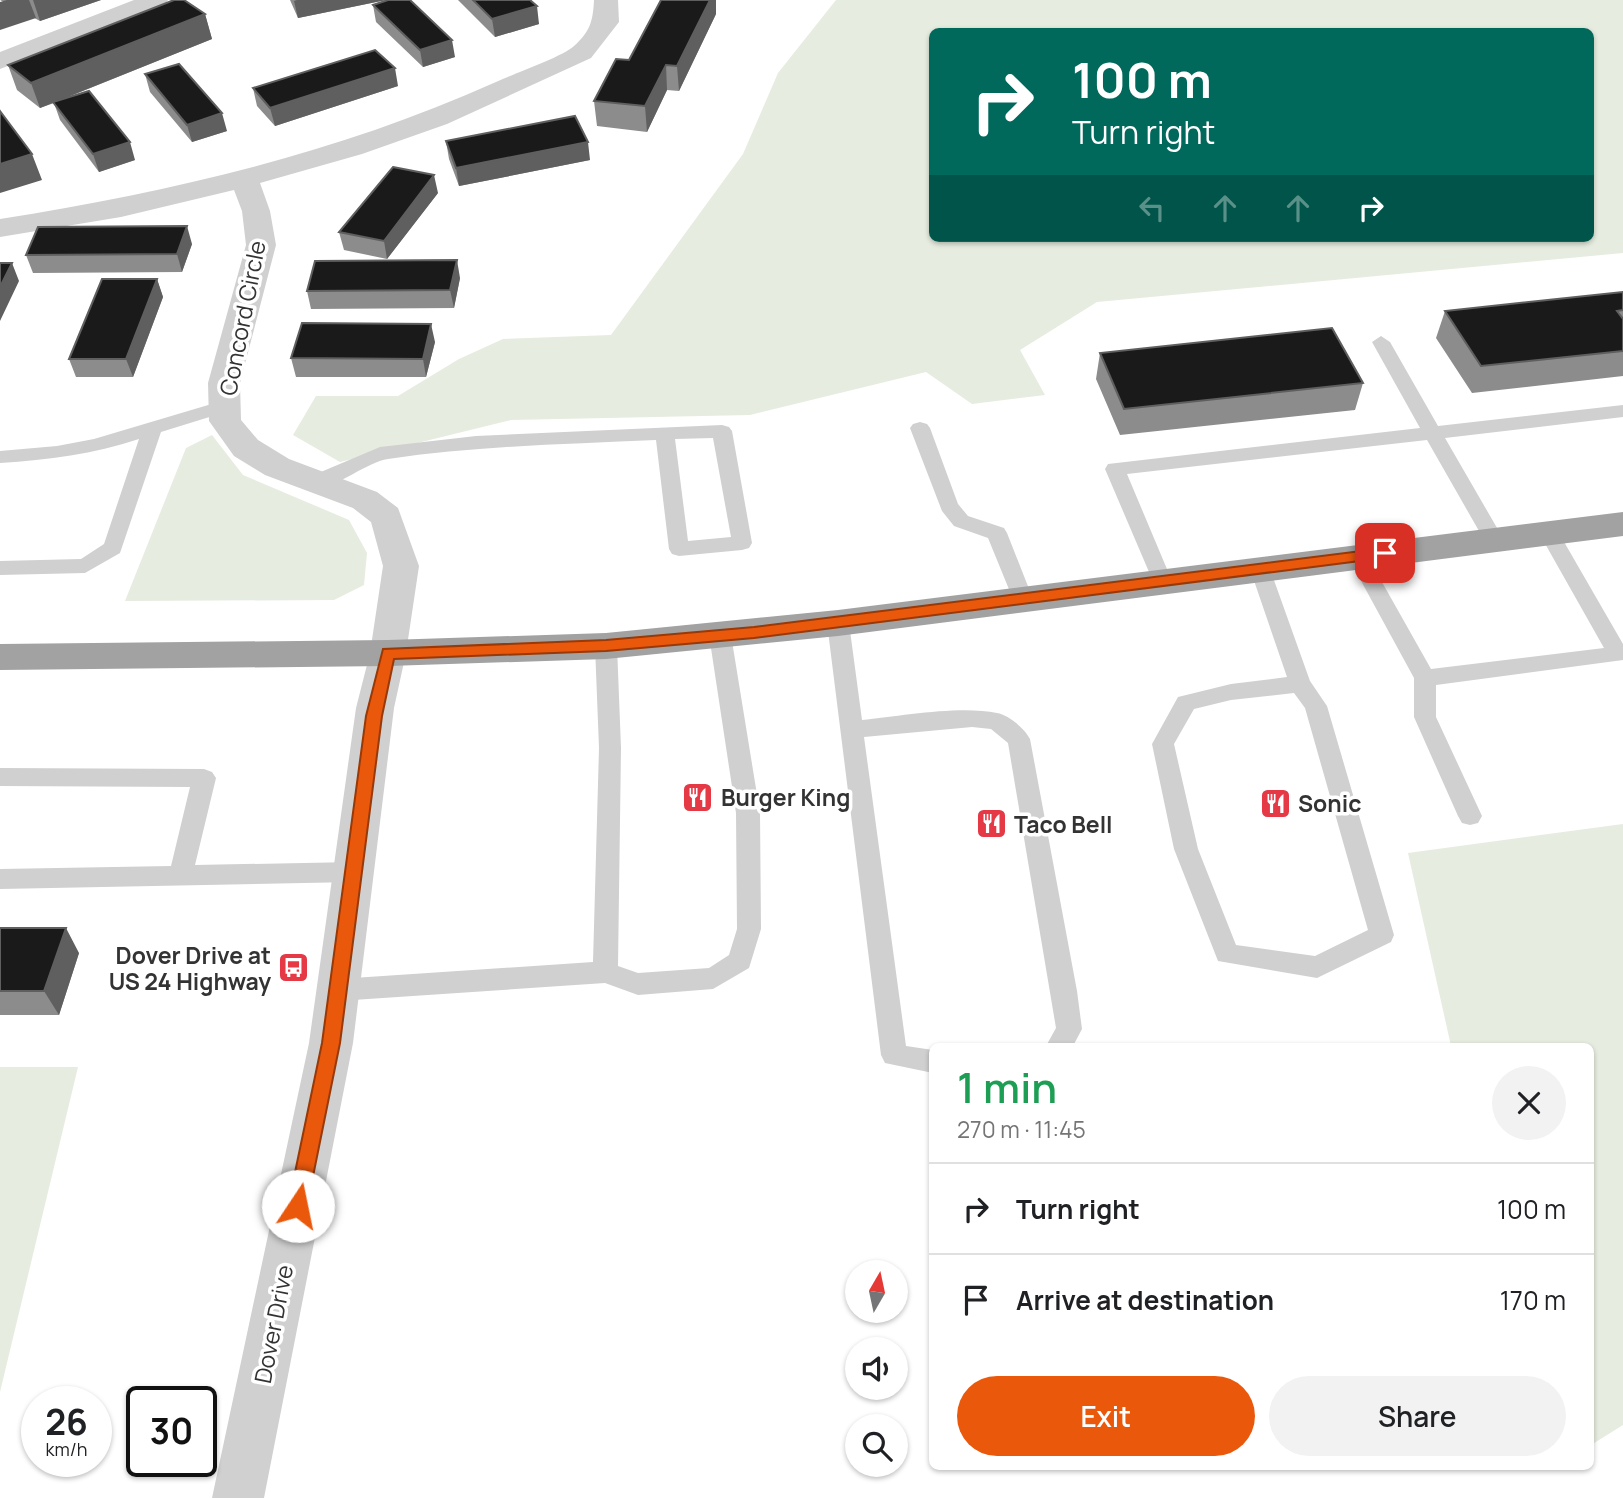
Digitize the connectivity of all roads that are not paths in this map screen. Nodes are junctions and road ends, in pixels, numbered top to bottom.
1 (606, 0) edge
2 (146, 1) edge
3 (0, 61) edge
4 (244, 179) junction
5 (0, 228) edge
6 (1381, 342) dead end
7 (225, 406) junction
8 (1623, 411) edge
9 (153, 427) junction
10 (920, 428) dead end
11 (1432, 433) junction
12 (665, 434) junction
13 (0, 457) edge
14 (316, 482) junction
15 (1623, 524) edge
16 (1549, 533) junction
17 (1494, 540) junction
18 (1358, 557) junction
19 (0, 568) edge
20 (1260, 569) junction
21 (1161, 581) junction
22 (1022, 599) junction
23 (838, 623) junction
24 (720, 635) junction
25 (606, 646) junction
26 (388, 653) junction
27 (0, 657) edge
28 (1425, 678) junction
29 (1300, 684) junction
30 (852, 729) junction
31 (0, 777) edge
32 (1470, 816) dead end
33 (354, 872) junction
34 (180, 877) junction
35 (0, 879) edge
36 (605, 972) junction
37 (338, 990) junction
38 (1061, 1043) edge
39 (929, 1061) edge
40 (238, 1498) edge

1 - 4 street
2 - 3 street
4 - 5 street
4 - 7 street, Concord Circle
6 - 11 lane
7 - 9 lane
7 - 14 street, Concord Circle
8 - 11 lane
9 - 13 lane
9 - 19 lane
10 - 22 lane
11 - 17 lane
11 - 21 lane
12 - 12 lane
12 - 14 lane
14 - 26 street, Concord Circle
15 - 16 highway
16 - 17 highway
16 - 28 lane
17 - 18 highway
18 - 20 highway
18 - 28 lane
20 - 21 highway
20 - 29 lane
21 - 22 highway
22 - 23 highway
23 - 24 highway
23 - 30 lane
24 - 25 highway
24 - 36 lane
25 - 26 highway
25 - 36 lane
26 - 27 highway
26 - 33 street, Dover Drive
28 - 32 lane
29 - 29 lane
30 - 38 lane
30 - 39 lane
31 - 34 lane
33 - 34 lane
33 - 37 street, Dover Drive
34 - 35 lane
36 - 37 lane
37 - 40 street, Dover Drive

